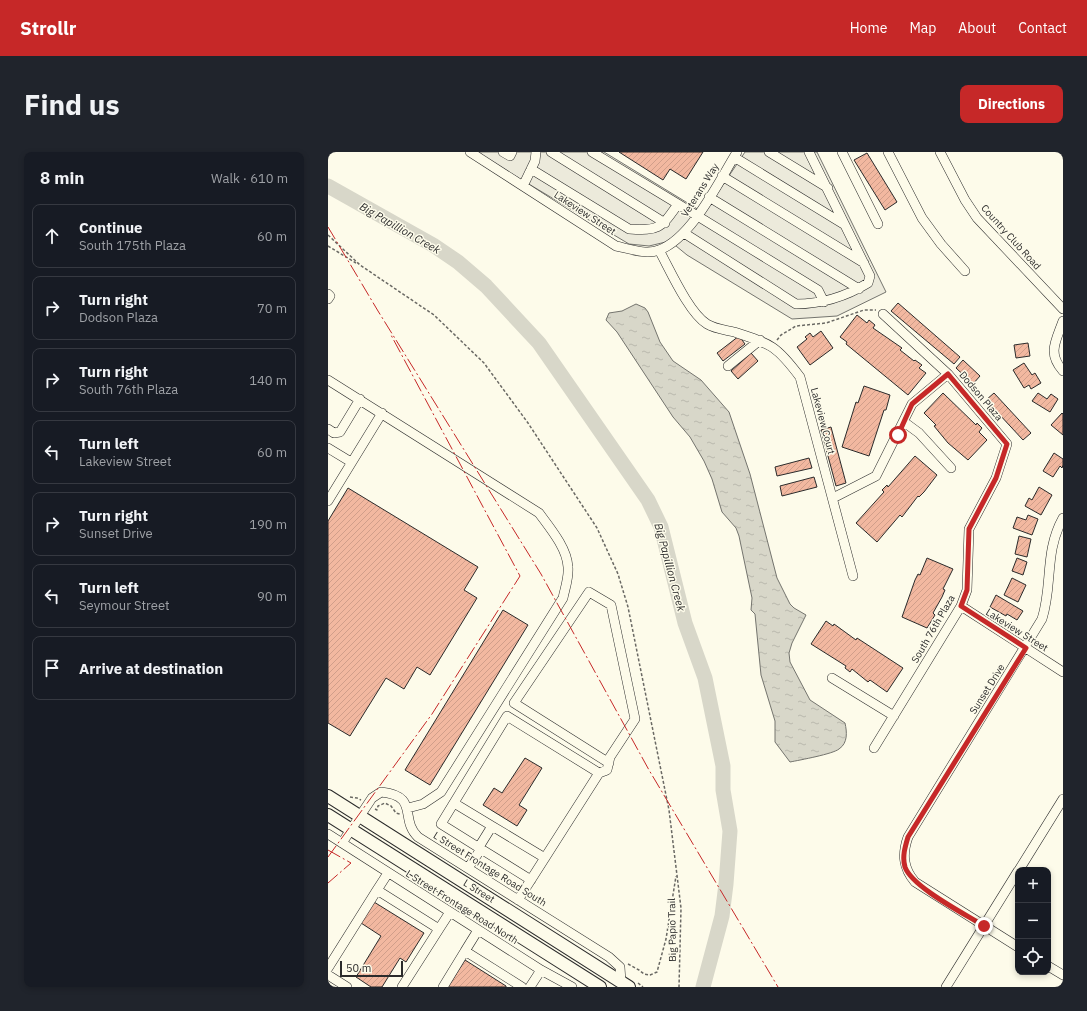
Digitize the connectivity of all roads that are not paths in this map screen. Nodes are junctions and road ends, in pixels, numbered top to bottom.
1 (470, 152) edge
2 (503, 152) edge
3 (512, 152) edge
4 (536, 152) edge
5 (550, 152) edge
6 (592, 152) edge
7 (769, 152) edge
8 (809, 152) edge
9 (842, 152) edge
10 (888, 152) edge
11 (940, 152) edge
12 (735, 154) edge
13 (531, 169) junction
14 (722, 176) junction
15 (522, 186) junction
16 (828, 188) junction
17 (709, 198) junction
18 (678, 204) junction
19 (698, 216) junction
20 (665, 223) junction
21 (878, 224) dead end
22 (845, 225) junction
23 (684, 233) junction
24 (659, 250) junction
25 (864, 264) junction
26 (965, 271) dead end
27 (858, 289) junction
28 (328, 294) edge
29 (328, 300) edge
30 (824, 302) junction
31 (1063, 309) edge
32 (883, 314) road end
33 (1063, 321) edge
34 (760, 340) junction
35 (728, 366) dead end
36 (1063, 371) edge
37 (948, 374) junction
38 (328, 380) edge
39 (360, 399) junction
40 (382, 413) junction
41 (904, 422) junction
42 (328, 429) edge
43 (1007, 444) joint
44 (328, 448) edge
45 (351, 462) junction
46 (951, 468) dead end
47 (833, 498) junction
48 (328, 501) edge
49 (1063, 518) edge
50 (853, 576) dead end
51 (961, 606) junction
52 (1026, 648) junction
53 (1063, 672) edge
54 (832, 678) dead end
55 (514, 703) junction
56 (507, 716) junction
57 (894, 716) junction
58 (874, 748) dead end
59 (609, 763) junction
60 (599, 773) junction
61 (328, 796) edge
62 (1063, 799) edge
63 (454, 803) junction
64 (408, 808) junction
65 (328, 815) edge
66 (359, 816) junction
67 (492, 826) junction
68 (350, 829) junction
69 (328, 834) edge
70 (342, 843) junction
71 (480, 848) junction
72 (545, 858) junction
73 (1020, 867) edge
74 (468, 868) junction
75 (388, 873) junction
76 (1015, 876) edge
77 (531, 880) junction
78 (377, 890) junction
79 (518, 900) junction
80 (450, 912) junction
81 (984, 926) junction
82 (439, 929) junction
83 (478, 930) junction
84 (1015, 945) edge
85 (465, 951) junction
86 (328, 968) edge
87 (1051, 968) edge
88 (541, 970) junction
89 (328, 975) edge
90 (1063, 975) edge
91 (625, 984) edge
92 (535, 985) edge
93 (347, 987) edge
94 (402, 987) edge
95 (443, 987) edge
96 (522, 987) edge
97 (572, 987) edge
98 (600, 987) edge
99 (946, 987) edge

1 - 15 street, Lakeview Street
2 - 3 street
4 - 13 street
5 - 20 street
6 - 18 street
7 - 16 street
8 - 16 street
9 - 21 street
10 - 26 street
11 - 31 street, Country Club Road
12 - 14 street, Veterans Way
12 - 22 street
13 - 15 street
13 - 20 street
14 - 17 street, Veterans Way
14 - 25 street
15 - 24 street, Lakeview Street
16 - 22 street
17 - 19 street, Veterans Way
17 - 27 street
18 - 19 street
18 - 20 street
19 - 23 street, Veterans Way
19 - 30 street
22 - 25 street
23 - 24 street, Veterans Way
23 - 30 street
24 - 34 street, Lakeview Court
25 - 27 street
27 - 30 street
28 - 29 street
32 - 37 street, Dodson Plaza
33 - 36 street
34 - 35 street
34 - 47 street, Lakeview Court
37 - 41 street
37 - 43 street, Dodson Plaza
38 - 39 street
39 - 40 street
39 - 42 street
40 - 45 street
40 - 64 street
41 - 46 street
41 - 47 street
43 - 51 street, South 76th Plaza
44 - 45 street
45 - 48 street
47 - 50 street, Lakeview Court
49 - 52 street, Sunset Drive
51 - 52 street, Lakeview Street
51 - 57 street, South 76th Plaza
52 - 53 street, Lakeview Street
52 - 81 street, Sunset Drive
54 - 57 street
55 - 56 street
55 - 59 street
55 - 59 street
56 - 60 street
56 - 63 street
57 - 58 street, South 76th Plaza
59 - 60 street
60 - 72 street
61 - 66 main road, L Street
62 - 73 street
63 - 67 street
63 - 71 street
64 - 66 street
64 - 74 street, L Street Frontage Road South
65 - 68 main road, L Street
66 - 68 street
66 - 91 main road, L Street
67 - 71 street
67 - 72 street
68 - 70 street
68 - 98 main road, L Street
69 - 70 street, L Street Frontage Road North
70 - 75 street, L Street Frontage Road North
71 - 74 street
71 - 77 street
72 - 77 street
74 - 79 street, L Street Frontage Road South
75 - 78 street
75 - 80 street, L Street Frontage Road North
76 - 81 street
77 - 79 street
78 - 82 street
78 - 86 street
79 - 91 street, L Street Frontage Road South
80 - 82 street
80 - 83 street, L Street Frontage Road North
81 - 84 street
81 - 99 street
82 - 94 street
83 - 85 street
83 - 88 street, L Street Frontage Road North
85 - 95 street
85 - 96 street
87 - 90 street
88 - 92 street
88 - 97 street, L Street Frontage Road North
89 - 93 street

